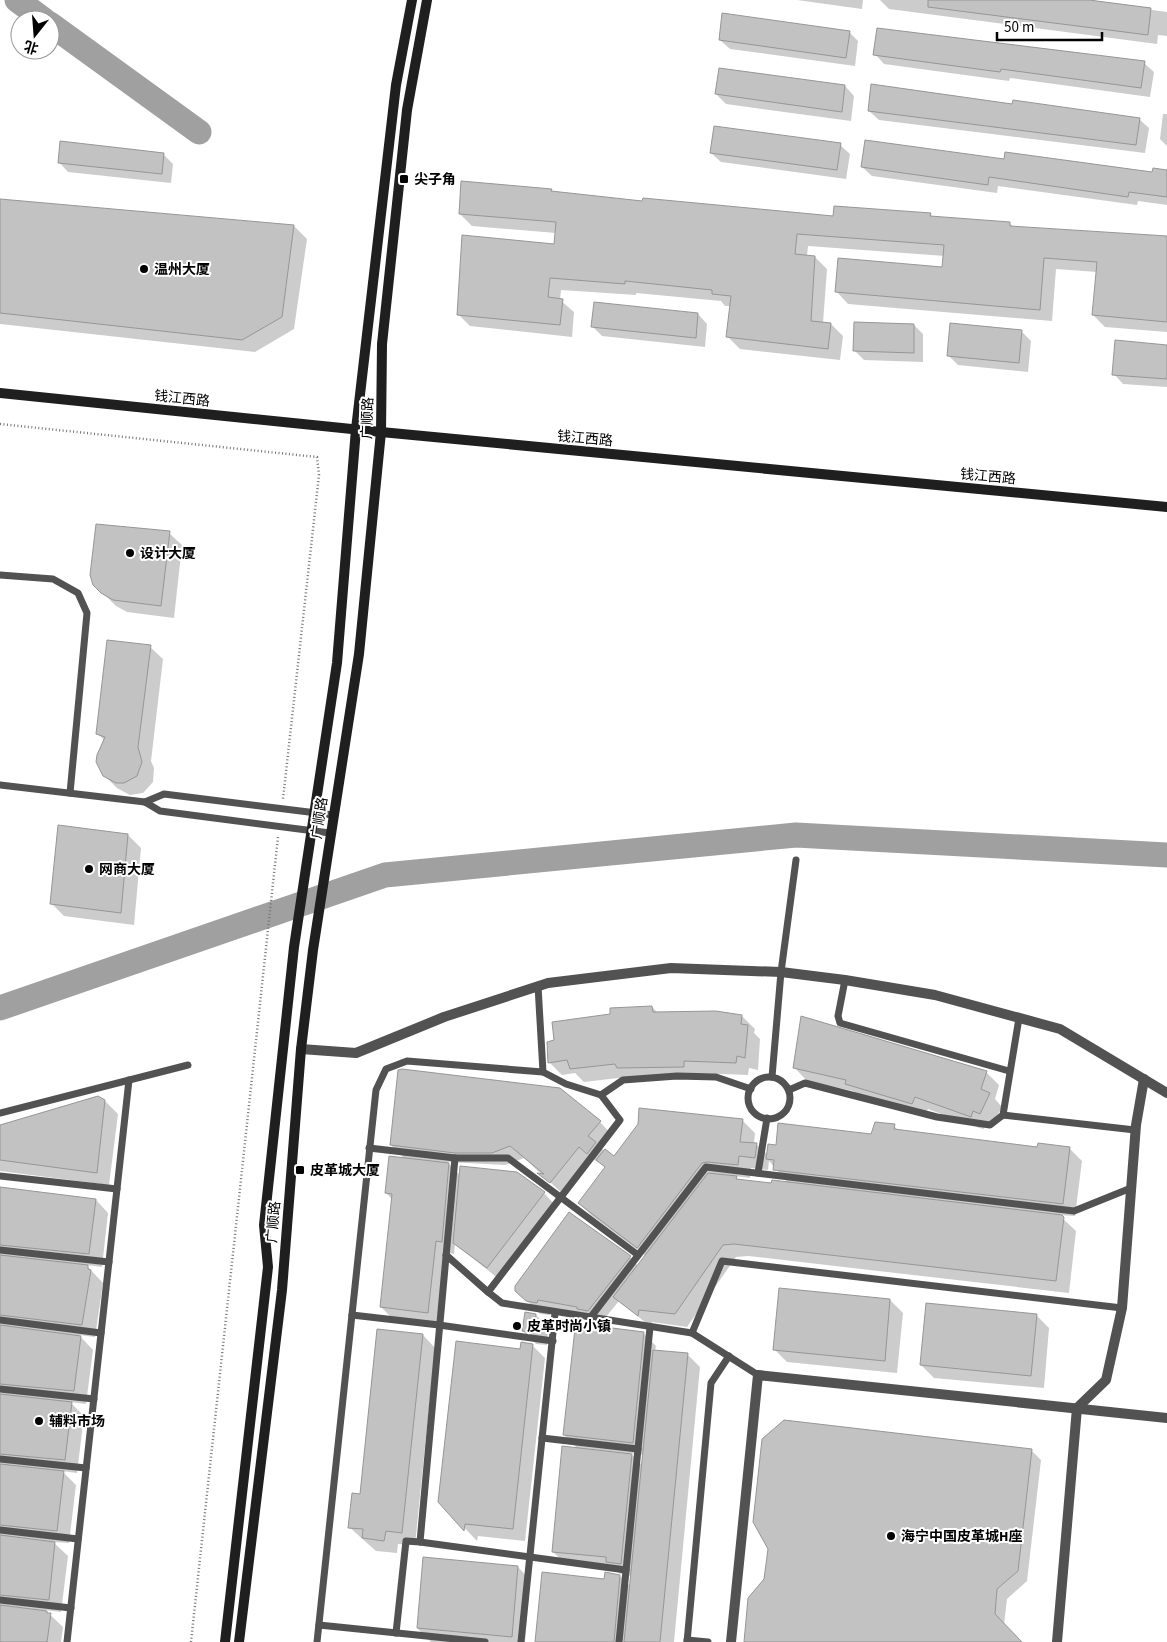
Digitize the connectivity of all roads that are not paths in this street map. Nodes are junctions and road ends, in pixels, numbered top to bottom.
1 (412, 0) edge
2 (427, 0) edge
3 (0, 393) edge
4 (356, 429) junction
5 (381, 432) junction
6 (1167, 507) edge
7 (0, 575) edge
8 (0, 786) edge
9 (70, 793) junction
10 (145, 802) junction
11 (313, 812) junction
12 (333, 815) junction
13 (310, 831) junction
14 (330, 833) junction
15 (796, 860) dead end
16 (781, 972) junction
17 (845, 980) junction
18 (538, 986) junction
19 (1019, 1018) junction
20 (302, 1049) junction
21 (188, 1065) dead end
22 (1009, 1071) junction
23 (544, 1072) junction
24 (772, 1077) junction
25 (1144, 1079) junction
26 (128, 1080) junction
27 (751, 1089) junction
28 (789, 1090) junction
29 (1167, 1093) edge
30 (601, 1095) junction
31 (0, 1113) edge
32 (1003, 1115) junction
33 (767, 1118) junction
34 (1135, 1130) junction
35 (370, 1148) junction
36 (455, 1158) junction
37 (758, 1173) junction
38 (0, 1176) edge
39 (1131, 1188) junction
40 (117, 1189) junction
41 (561, 1197) junction
42 (0, 1250) edge
43 (446, 1255) junction
44 (638, 1255) junction
45 (108, 1262) junction
46 (488, 1292) junction
47 (1122, 1308) junction
48 (555, 1313) junction
49 (352, 1316) junction
50 (590, 1318) junction
51 (0, 1320) edge
52 (440, 1325) junction
53 (650, 1327) junction
54 (101, 1333) junction
55 (692, 1333) junction
56 (553, 1341) junction
57 (729, 1356) junction
58 (758, 1375) junction
59 (0, 1389) edge
60 (94, 1399) junction
61 (1077, 1408) junction
62 (1167, 1418) edge
63 (542, 1438) junction
64 (638, 1449) junction
65 (0, 1459) edge
66 (86, 1468) junction
67 (0, 1530) edge
68 (78, 1539) junction
69 (420, 1542) junction
70 (530, 1557) junction
71 (626, 1570) junction
72 (0, 1600) edge
73 (70, 1608) junction
74 (319, 1625) junction
75 (396, 1633) junction
76 (687, 1641) edge
77 (67, 1642) edge
78 (225, 1642) edge
79 (239, 1642) edge
80 (317, 1642) edge
81 (485, 1642) edge
82 (521, 1642) edge
83 (619, 1642) edge
84 (708, 1642) edge
85 (731, 1642) edge
86 (1057, 1642) edge

1 - 4 main road, 广顺路
2 - 5 main road, 广顺路
3 - 4 main road, 钱江西路
4 - 5 main road, 钱江西路
4 - 11 main road, 广顺路
5 - 6 main road, 钱江西路
5 - 12 main road, 广顺路
7 - 9 lane
8 - 9 lane
9 - 10 lane
10 - 11 lane
10 - 13 lane
11 - 12 lane
11 - 13 main road, 广顺路
12 - 14 main road, 广顺路
13 - 14 lane
13 - 78 main road, 广顺路
14 - 20 main road, 广顺路
15 - 16 lane
16 - 17 street
16 - 18 street
16 - 24 lane
17 - 19 street
17 - 22 lane
18 - 20 street
18 - 23 lane
19 - 22 lane
19 - 25 street
20 - 79 main road, 广顺路
21 - 26 lane
22 - 32 lane
23 - 30 lane
23 - 35 lane
24 - 27 lane
24 - 28 lane
25 - 29 street
25 - 34 street
26 - 31 lane
26 - 40 lane
27 - 30 lane
27 - 33 lane
28 - 32 lane
28 - 33 lane
30 - 41 lane
32 - 34 lane
33 - 37 lane
34 - 39 street
35 - 36 lane
35 - 49 lane
36 - 41 lane
36 - 43 lane
37 - 39 lane
37 - 44 lane
38 - 40 lane
39 - 47 street
40 - 45 lane
41 - 44 lane
41 - 46 lane
42 - 45 lane
43 - 46 lane
43 - 52 lane
44 - 50 lane
45 - 54 lane
46 - 48 lane
47 - 55 lane
47 - 61 street
48 - 50 lane
48 - 56 lane
49 - 52 lane
49 - 74 lane
50 - 53 lane
51 - 54 lane
52 - 56 lane
52 - 69 lane
53 - 55 lane
53 - 64 lane
54 - 60 lane
55 - 57 lane
56 - 63 lane
57 - 58 lane
57 - 76 lane
58 - 61 street
58 - 85 street
59 - 60 lane
60 - 66 lane
61 - 62 street
61 - 86 street
63 - 64 lane
63 - 70 lane
64 - 71 lane
65 - 66 lane
66 - 68 lane
67 - 68 lane
68 - 73 lane
69 - 70 lane
69 - 75 lane
70 - 71 lane
70 - 82 lane
71 - 83 lane
72 - 73 lane
73 - 77 lane
74 - 75 lane
74 - 80 lane
75 - 81 lane
76 - 84 lane

